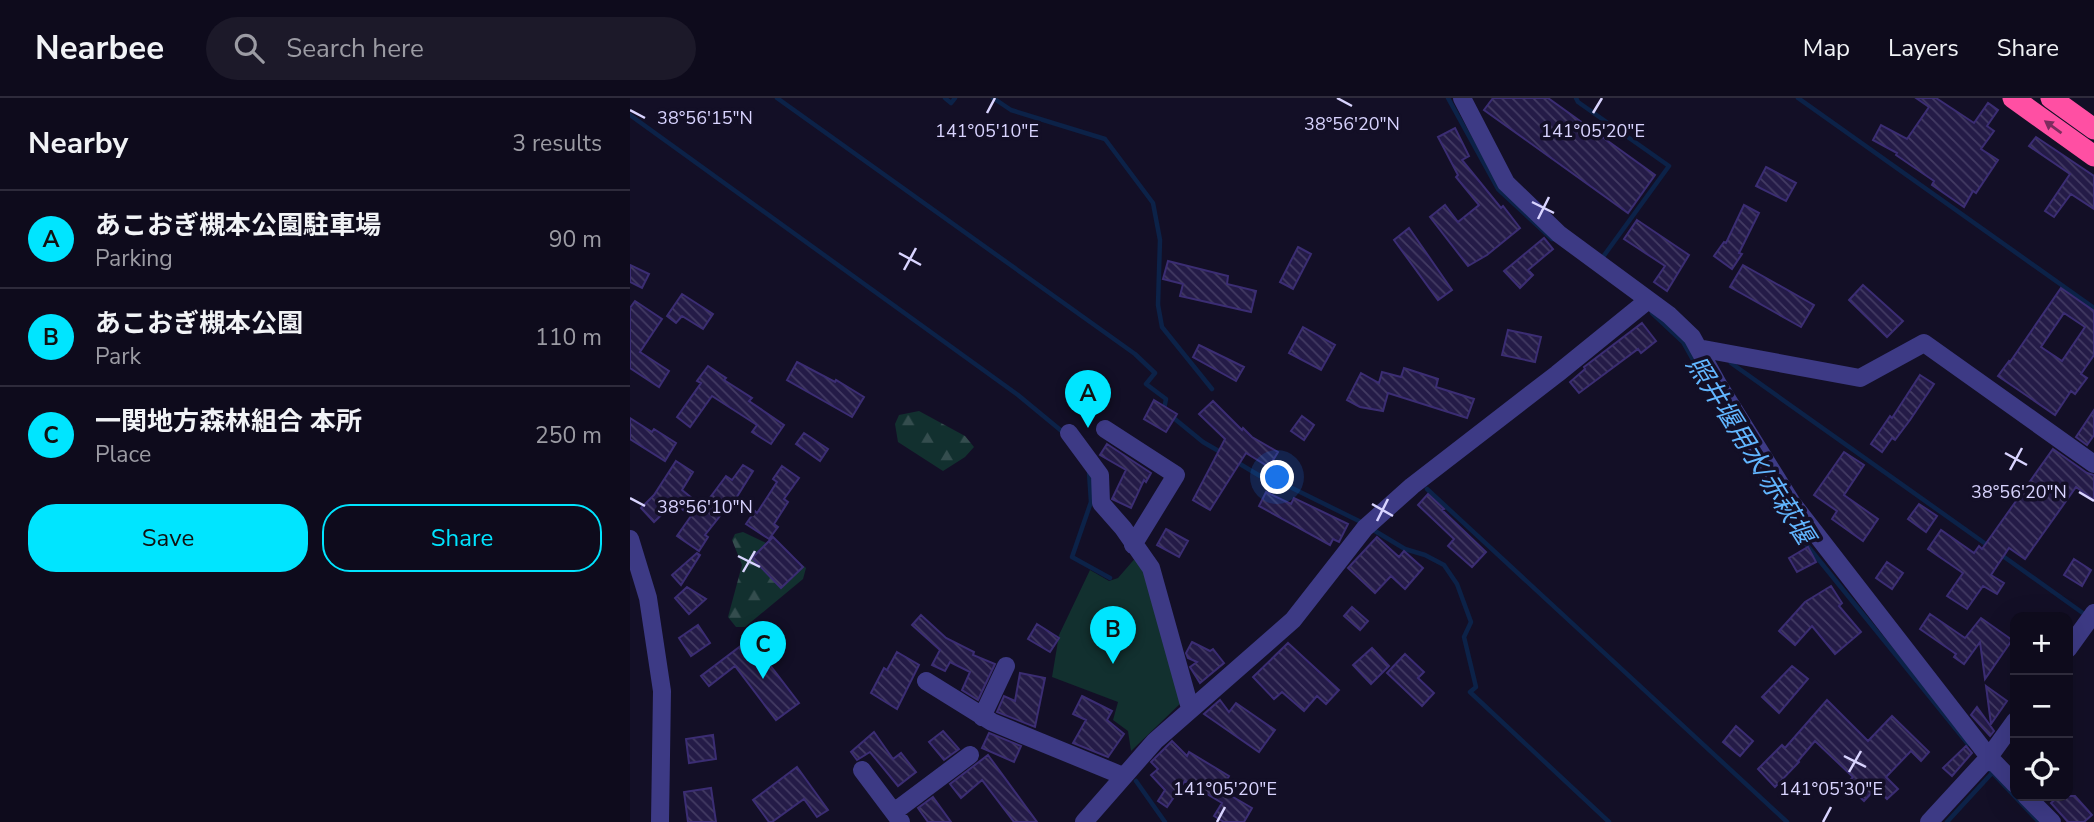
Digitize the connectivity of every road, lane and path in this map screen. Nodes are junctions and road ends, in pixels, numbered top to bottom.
1 (2013, 98) edge
2 (2051, 98) edge
3 (1468, 101) edge
4 (2094, 129) edge
5 (2094, 156) edge
6 (1647, 301) junction
7 (1698, 348) junction
8 (1105, 429) dead end
9 (1069, 433) dead end
10 (2094, 464) edge
11 (630, 539) edge
12 (1133, 545) junction
13 (2094, 613) edge
14 (2073, 642) edge
15 (1006, 666) dead end
16 (926, 681) dead end
17 (1190, 708) junction
18 (982, 717) junction
19 (2010, 727) edge
20 (971, 755) dead end
21 (1989, 757) junction
22 (862, 770) dead end
23 (1123, 776) junction
24 (2010, 779) edge
25 (2031, 801) edge
26 (897, 817) edge
27 (660, 822) edge
28 (1084, 822) edge
29 (1929, 822) edge
30 (2052, 822) edge

5 -> 1 highway
2 - 4 highway
3 - 6 street
6 - 7 street
6 - 17 street
7 - 10 street
7 - 21 street
8 - 12 street
9 - 12 street
11 - 27 street
12 - 17 street
13 - 14 street
15 - 18 street
16 - 18 street
17 - 23 street
18 - 23 street
19 - 21 street
20 - 26 street
21 - 24 street
21 - 29 street
22 - 26 street
23 - 28 street
25 - 30 street

